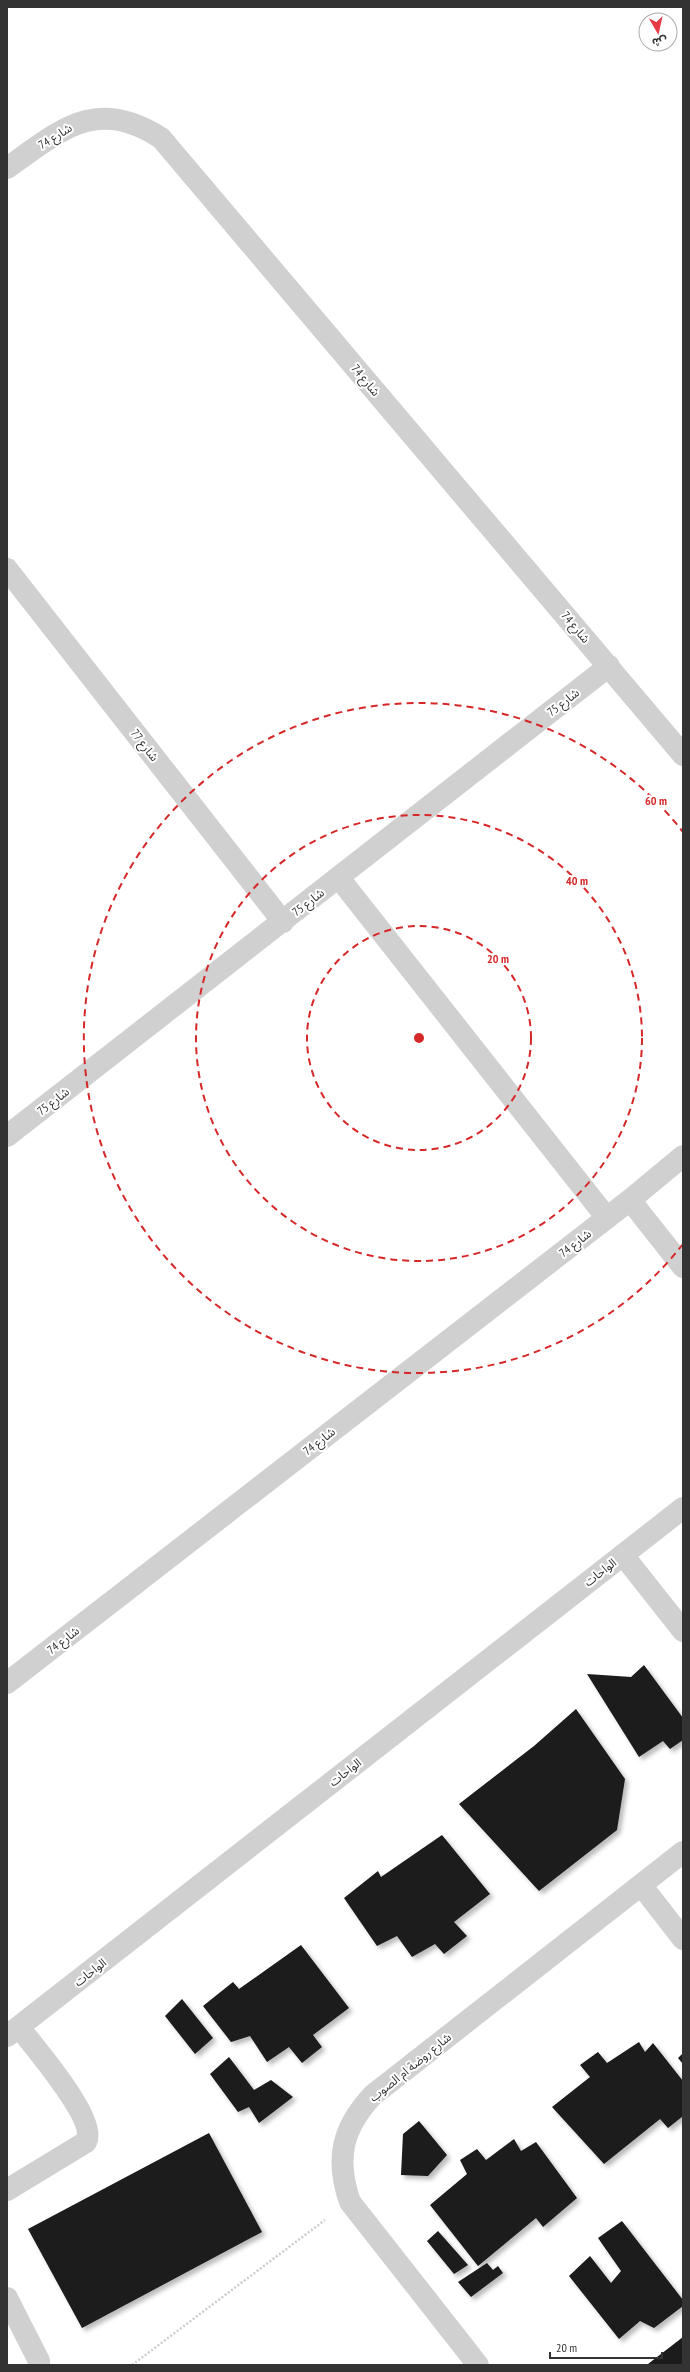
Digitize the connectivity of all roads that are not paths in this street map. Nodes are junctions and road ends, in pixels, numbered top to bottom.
1 (7, 168) edge
2 (7, 569) edge
3 (608, 666) junction
4 (683, 755) edge
5 (339, 878) junction
6 (283, 922) junction
7 (7, 1136) edge
8 (683, 1156) edge
9 (630, 1200) junction
10 (607, 1218) junction
11 (683, 1267) edge
12 (683, 1508) edge
13 (623, 1554) junction
14 (683, 1631) edge
15 (7, 1683) edge
16 (683, 1852) edge
17 (640, 1885) junction
18 (683, 1939) edge
19 (13, 2031) edge
20 (7, 2190) edge
21 (7, 2298) edge
22 (39, 2361) dead end
23 (478, 2365) edge

1 - 3 street, شارع 74
2 - 6 street, شارع 77
3 - 4 street, شارع 74
3 - 5 street, شارع 75
5 - 6 street, شارع 75
5 - 10 street
6 - 7 street, شارع 75
8 - 9 street, شارع 74
9 - 10 street, شارع 74
9 - 11 street
10 - 15 street, شارع 74
12 - 13 street, الواحات
13 - 14 street
13 - 19 street, الواحات
16 - 17 street, شارع روضة ام الصوب
17 - 18 street
17 - 23 street, شارع روضة ام الصوب
19 - 20 street
21 - 22 street

